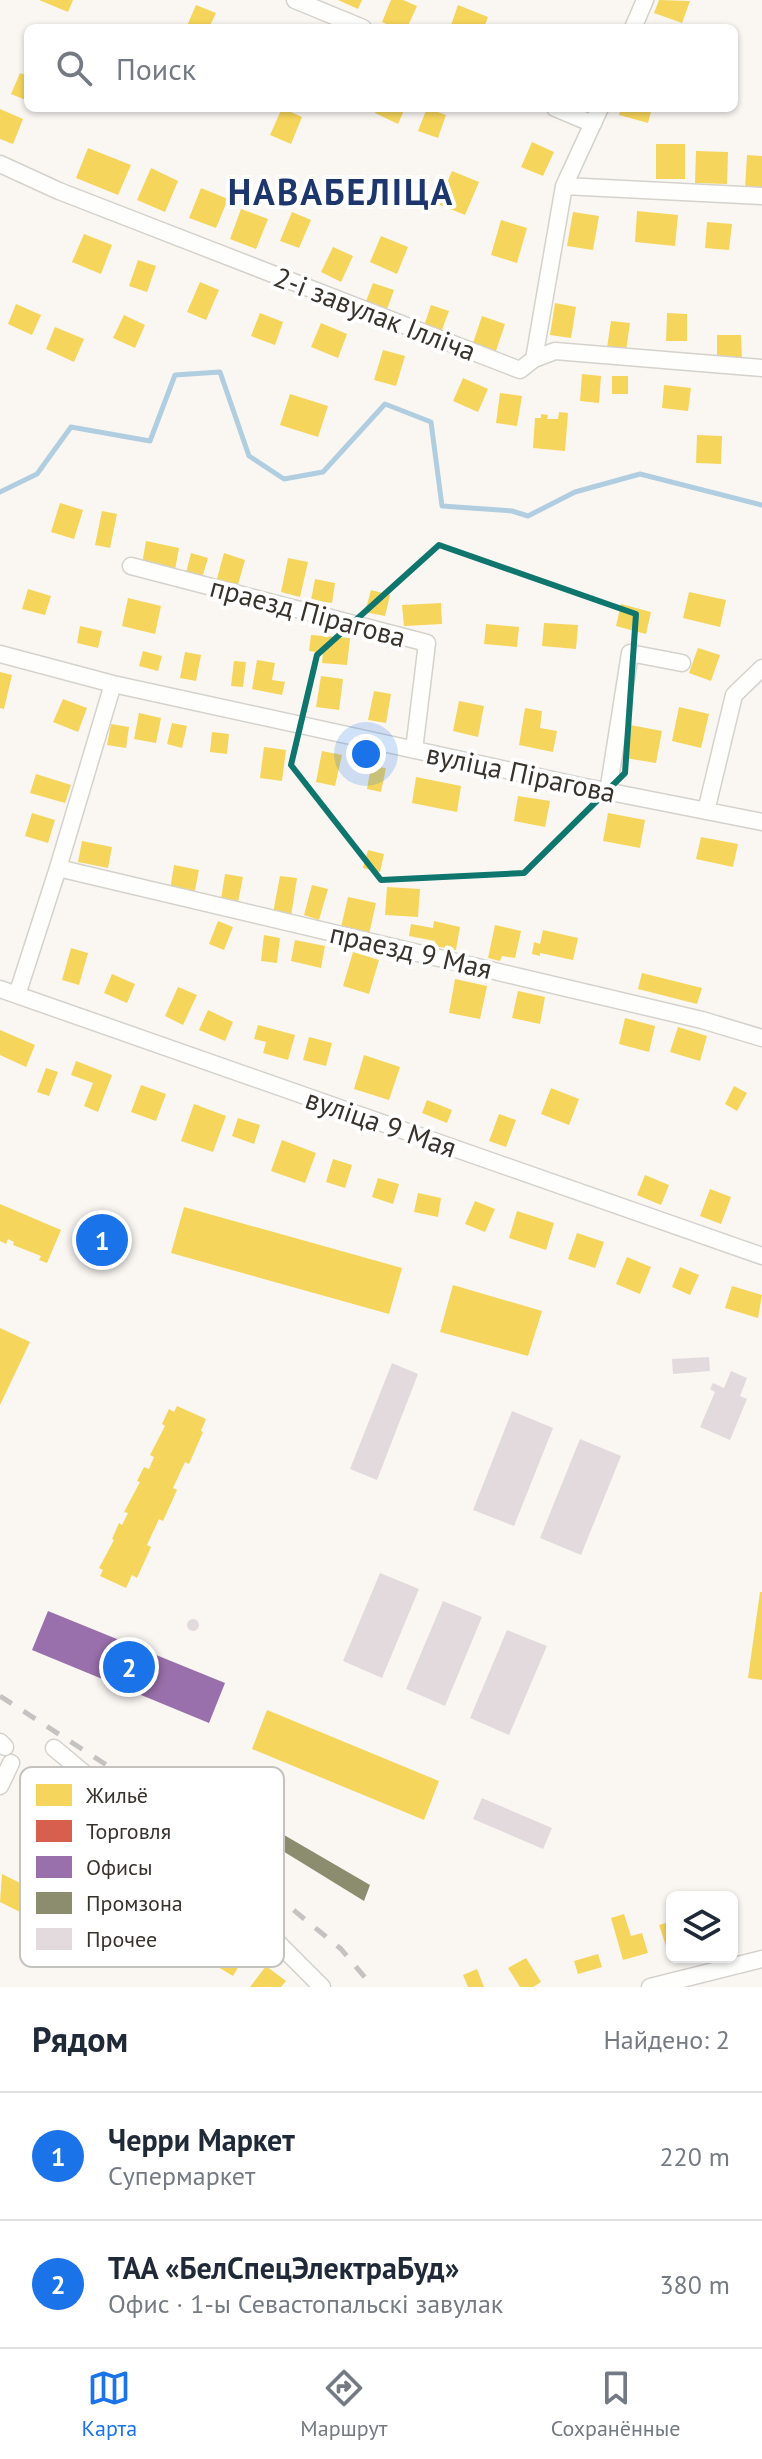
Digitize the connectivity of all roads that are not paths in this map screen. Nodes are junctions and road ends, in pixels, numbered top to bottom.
1 (295, 0) edge
2 (645, 0) edge
3 (353, 24) edge
4 (635, 24) edge
5 (576, 112) edge
6 (597, 116) edge
7 (0, 164) edge
8 (564, 186) junction
9 (762, 196) edge
10 (534, 359) junction
11 (762, 368) edge
12 (131, 566) dead end
13 (0, 654) edge
14 (682, 663) dead end
15 (762, 668) edge
16 (113, 684) junction
17 (414, 750) junction
18 (608, 792) junction
19 (706, 811) junction
20 (762, 822) edge
21 (58, 868) junction
22 (0, 989) edge
23 (17, 995) junction
24 (762, 1038) edge
25 (762, 1256) edge
26 (54, 1748) dead end
27 (5, 1750) edge
28 (77, 1767) edge
29 (0, 1786) edge
30 (284, 1952) edge
31 (762, 1959) edge
32 (316, 1985) edge
33 (650, 1987) edge

1 - 3 street
2 - 4 street
5 - 6 street
6 - 8 street
7 - 10 street, 2-і завулак Ілліча
8 - 9 street
8 - 10 street
10 - 11 street, 2-і завулак Ілліча
12 - 17 street, праезд Пірагова
13 - 16 street, вуліца Пірагова
14 - 18 street
15 - 19 street
16 - 17 street, вуліца Пірагова
16 - 21 street
17 - 18 street, вуліца Пірагова
18 - 19 street, вуліца Пірагова
19 - 20 street, вуліца Пірагова
21 - 23 street
21 - 24 street, праезд 9 Мая
22 - 23 street, вуліца 9 Мая
23 - 25 street, вуліца 9 Мая
26 - 28 street
27 - 29 street
30 - 32 street
31 - 33 street

